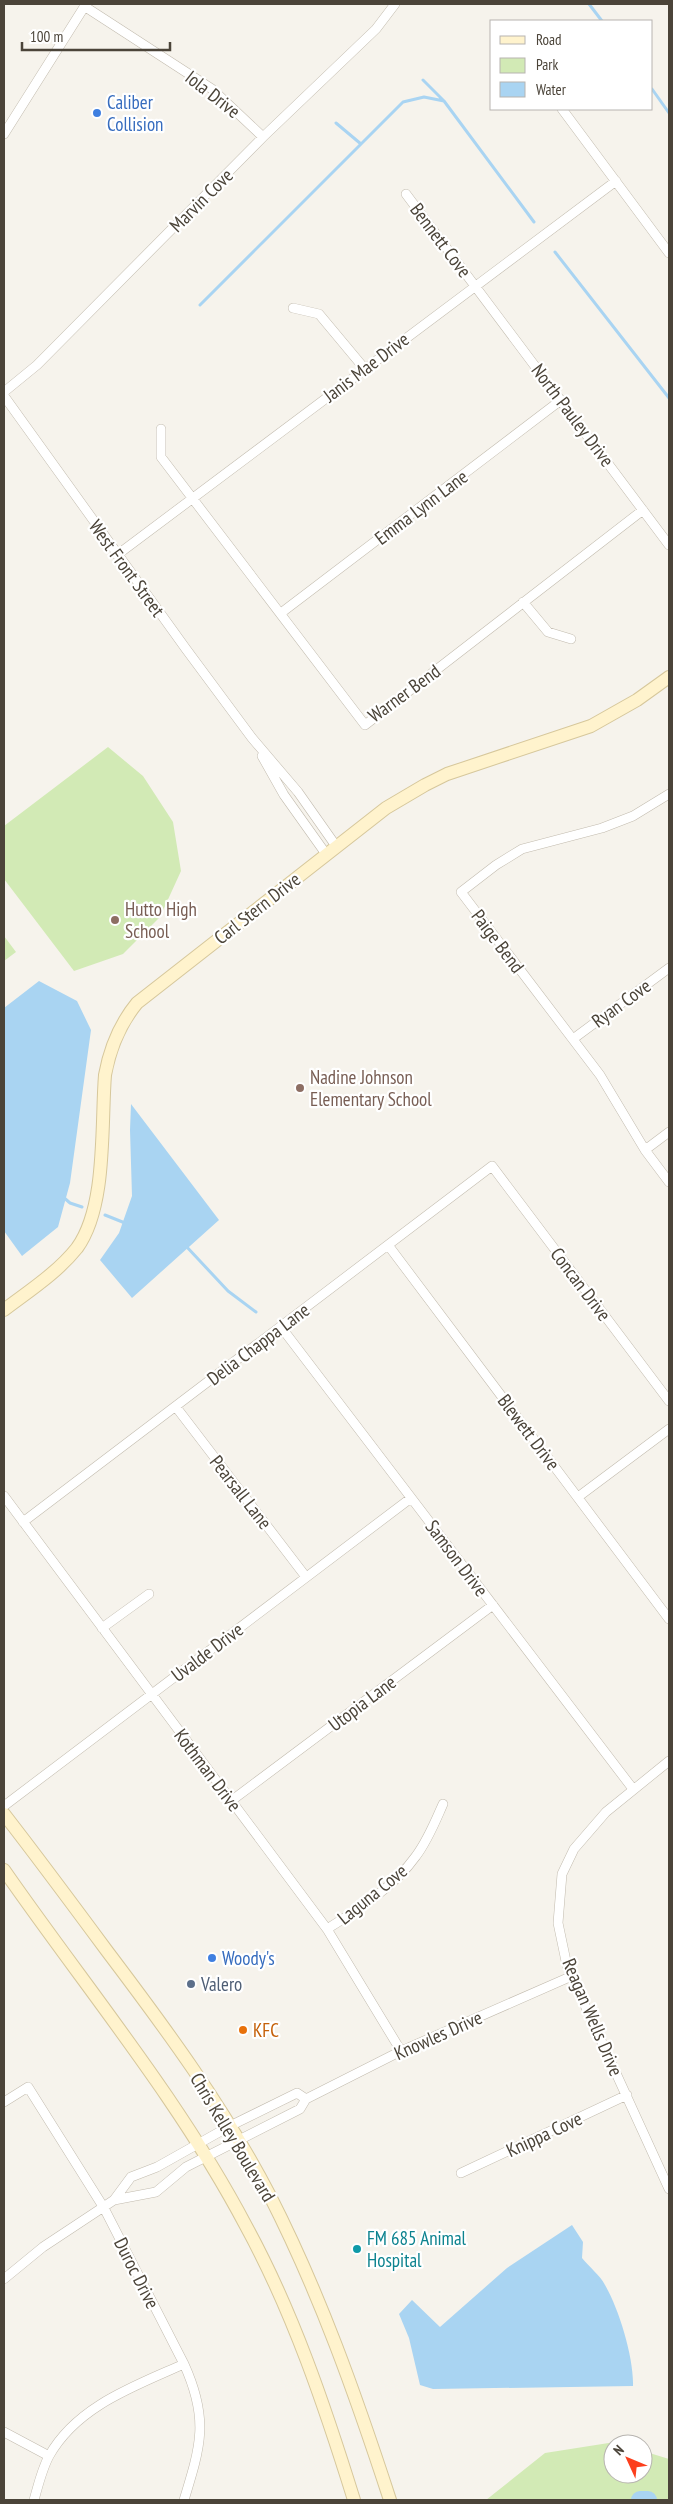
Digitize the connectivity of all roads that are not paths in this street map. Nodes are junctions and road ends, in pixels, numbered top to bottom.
1 (395, 4) edge
2 (85, 5) edge
3 (563, 110) edge
4 (4, 134) edge
5 (263, 137) junction
6 (616, 181) junction
7 (406, 194) dead end
8 (669, 253) edge
9 (476, 285) junction
10 (293, 308) dead end
11 (364, 368) junction
12 (4, 392) edge
13 (4, 396) edge
14 (561, 400) junction
15 (162, 429) dead end
16 (193, 499) junction
17 (643, 510) junction
18 (669, 545) edge
19 (117, 555) junction
20 (524, 602) junction
21 (281, 613) junction
22 (571, 639) dead end
23 (669, 677) edge
24 (252, 738) junction
25 (669, 794) edge
26 (331, 850) junction
27 (669, 968) edge
28 (573, 1039) junction
29 (669, 1132) edge
30 (645, 1150) junction
31 (492, 1166) joint
32 (669, 1182) edge
33 (388, 1245) junction
34 (4, 1310) edge
35 (281, 1327) junction
36 (669, 1401) edge
37 (176, 1407) junction
38 (669, 1429) edge
39 (4, 1496) edge
40 (578, 1497) junction
41 (411, 1498) junction
42 (23, 1522) junction
43 (306, 1577) junction
44 (149, 1594) dead end
45 (493, 1605) junction
46 (669, 1618) edge
47 (102, 1628) junction
48 (151, 1694) junction
49 (669, 1761) edge
50 (633, 1789) junction
51 (231, 1801) junction
52 (443, 1804) dead end
53 (4, 1806) edge
54 (4, 1814) edge
55 (4, 1870) edge
56 (327, 1929) junction
57 (572, 1976) junction
58 (400, 2051) junction
59 (626, 2095) junction
60 (306, 2099) junction
61 (4, 2102) edge
62 (230, 2126) junction
63 (238, 2140) junction
64 (198, 2143) junction
65 (205, 2156) junction
66 (461, 2172) dead end
67 (669, 2189) edge
68 (114, 2200) junction
69 (104, 2208) junction
70 (4, 2278) edge
71 (184, 2364) junction
72 (4, 2432) edge
73 (49, 2456) junction
74 (34, 2500) edge
75 (184, 2500) edge
76 (354, 2500) edge
77 (390, 2500) edge

1 - 5 street, Marvin Cove
2 - 4 street
2 - 5 street, Iola Drive
3 - 6 street
5 - 12 street, Marvin Cove
6 - 8 street
6 - 9 street, Janis Mae Drive
7 - 9 street, Bennett Cove
9 - 11 street, Janis Mae Drive
9 - 14 street, North Pauley Drive
10 - 11 street
11 - 16 street, Janis Mae Drive
13 - 19 street, West Front Street
14 - 17 street, North Pauley Drive
14 - 21 street, Emma Lynn Lane
15 - 16 street, Warner Bend
16 - 19 street, Janis Mae Drive
16 - 21 street, Warner Bend
17 - 18 street, North Pauley Drive
17 - 20 street, Warner Bend
19 - 24 street, West Front Street
20 - 21 street, Warner Bend
20 - 22 street
23 - 26 main road, Carl Stern Drive
24 - 26 street, West Front Street
24 - 26 street, West Front Street
25 - 28 street, Paige Bend
26 - 34 main road, Carl Stern Drive
27 - 28 street, Ryan Cove
28 - 30 street, Paige Bend
29 - 30 street
30 - 32 street, Paige Bend
31 - 33 street, Delia Chappa Lane
31 - 36 street, Concan Drive
33 - 35 street, Delia Chappa Lane
33 - 40 street, Blewett Drive
35 - 37 street, Delia Chappa Lane
35 - 41 street, Samson Drive
37 - 42 street, Delia Chappa Lane
37 - 43 street, Pearsall Lane
38 - 40 street
39 - 42 street, Kothman Drive
40 - 46 street, Blewett Drive
41 - 43 street, Uvalde Drive
41 - 45 street, Samson Drive
42 - 47 street, Kothman Drive
43 - 48 street, Uvalde Drive
44 - 47 street
45 - 50 street, Samson Drive
45 - 51 street, Utopia Lane
47 - 48 street, Kothman Drive
48 - 51 street, Kothman Drive
48 - 53 street, Uvalde Drive
49 - 50 street, Reagan Wells Drive
50 - 57 street, Reagan Wells Drive
51 - 56 street, Kothman Drive
52 - 56 street, Laguna Cove
54 - 62 main road, Chris Kelley Boulevard
55 - 64 main road, Chris Kelley Boulevard
56 - 58 street, Kothman Drive
57 - 58 street, Knowles Drive
57 - 59 street, Reagan Wells Drive
58 - 60 street, Knowles Drive
59 - 66 street, Knippa Cove
59 - 67 street, Reagan Wells Drive
60 - 62 street, Knowles Drive
60 - 63 street, Knowles Drive
61 - 69 street, Duroc Drive
62 - 63 main road, Chris Kelley Boulevard
62 - 64 street, Knowles Drive
63 - 65 street, Knowles Drive
63 - 77 main road, Chris Kelley Boulevard
64 - 65 main road, Chris Kelley Boulevard
64 - 68 street, Knowles Drive
65 - 68 street, Knowles Drive
65 - 76 main road, Chris Kelley Boulevard
68 - 69 street, Knowles Drive
69 - 70 street, Knowles Drive
69 - 71 street, Duroc Drive
71 - 73 street
71 - 75 street, Duroc Drive
72 - 73 street
73 - 74 street

